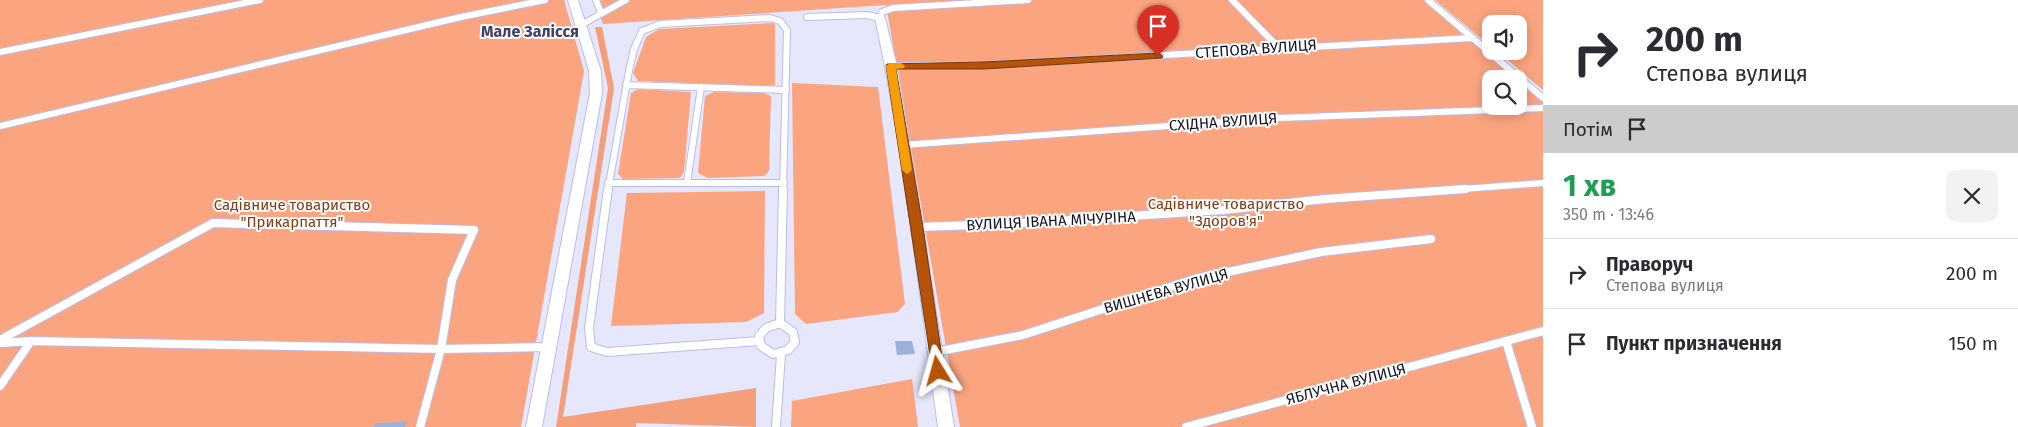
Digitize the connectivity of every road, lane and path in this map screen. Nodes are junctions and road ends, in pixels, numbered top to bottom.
1 (260, 0) edge
2 (545, 0) edge
3 (573, 0) edge
4 (596, 0) edge
5 (626, 0) edge
6 (1028, 0) edge
7 (1232, 0) edge
8 (1428, 0) edge
9 (601, 13) junction
10 (807, 17) dead end
11 (880, 18) junction
12 (581, 24) junction
13 (1472, 38) junction
14 (1278, 47) junction
15 (0, 52) edge
16 (890, 66) junction
17 (626, 85) junction
18 (701, 87) junction
19 (786, 90) junction
20 (1543, 98) edge
21 (1543, 108) edge
22 (0, 126) edge
23 (903, 145) junction
24 (608, 183) junction
25 (688, 183) junction
26 (784, 183) junction
27 (1543, 183) edge
28 (917, 227) junction
29 (1431, 239) dead end
30 (780, 324) junction
31 (1543, 331) edge
32 (0, 341) edge
33 (31, 341) junction
34 (759, 341) junction
35 (1506, 341) junction
36 (549, 347) junction
37 (441, 349) junction
38 (935, 352) junction
39 (781, 354) junction
40 (0, 386) edge
41 (420, 427) edge
42 (534, 427) edge
43 (776, 427) edge
44 (946, 427) edge
45 (1186, 427) edge
46 (1532, 427) edge

1 - 15 lane
2 - 22 lane
3 - 12 street
4 - 9 lane
5 - 9 lane
6 - 11 lane
7 - 14 lane
8 - 13 lane
9 - 12 lane
10 - 11 lane
11 - 16 street
12 - 36 street
13 - 14 lane, СТЕПОВА ВУЛИЦЯ
13 - 20 lane
14 - 16 lane, СТЕПОВА ВУЛИЦЯ
16 - 23 street
17 - 18 lane
17 - 19 lane
17 - 24 lane
18 - 19 lane
18 - 25 lane
19 - 26 lane
21 - 23 lane, СХІДНА ВУЛИЦЯ
23 - 28 street
24 - 25 lane
24 - 34 lane
25 - 26 lane
26 - 30 lane
27 - 28 lane, ВУЛИЦЯ ІВАНА МІЧУРІНА
28 - 38 street
29 - 38 lane, ВИШНЕВА ВУЛИЦЯ
30 - 34 lane
30 - 39 lane
31 - 35 lane, ЯБЛУЧНА ВУЛИЦЯ
32 - 33 lane
32 - 37 lane
33 - 37 lane
33 - 40 lane
34 - 39 lane
35 - 45 lane, ЯБЛУЧНА ВУЛИЦЯ
35 - 46 lane
36 - 37 lane
36 - 42 street
37 - 41 lane
38 - 44 street
39 - 43 lane

